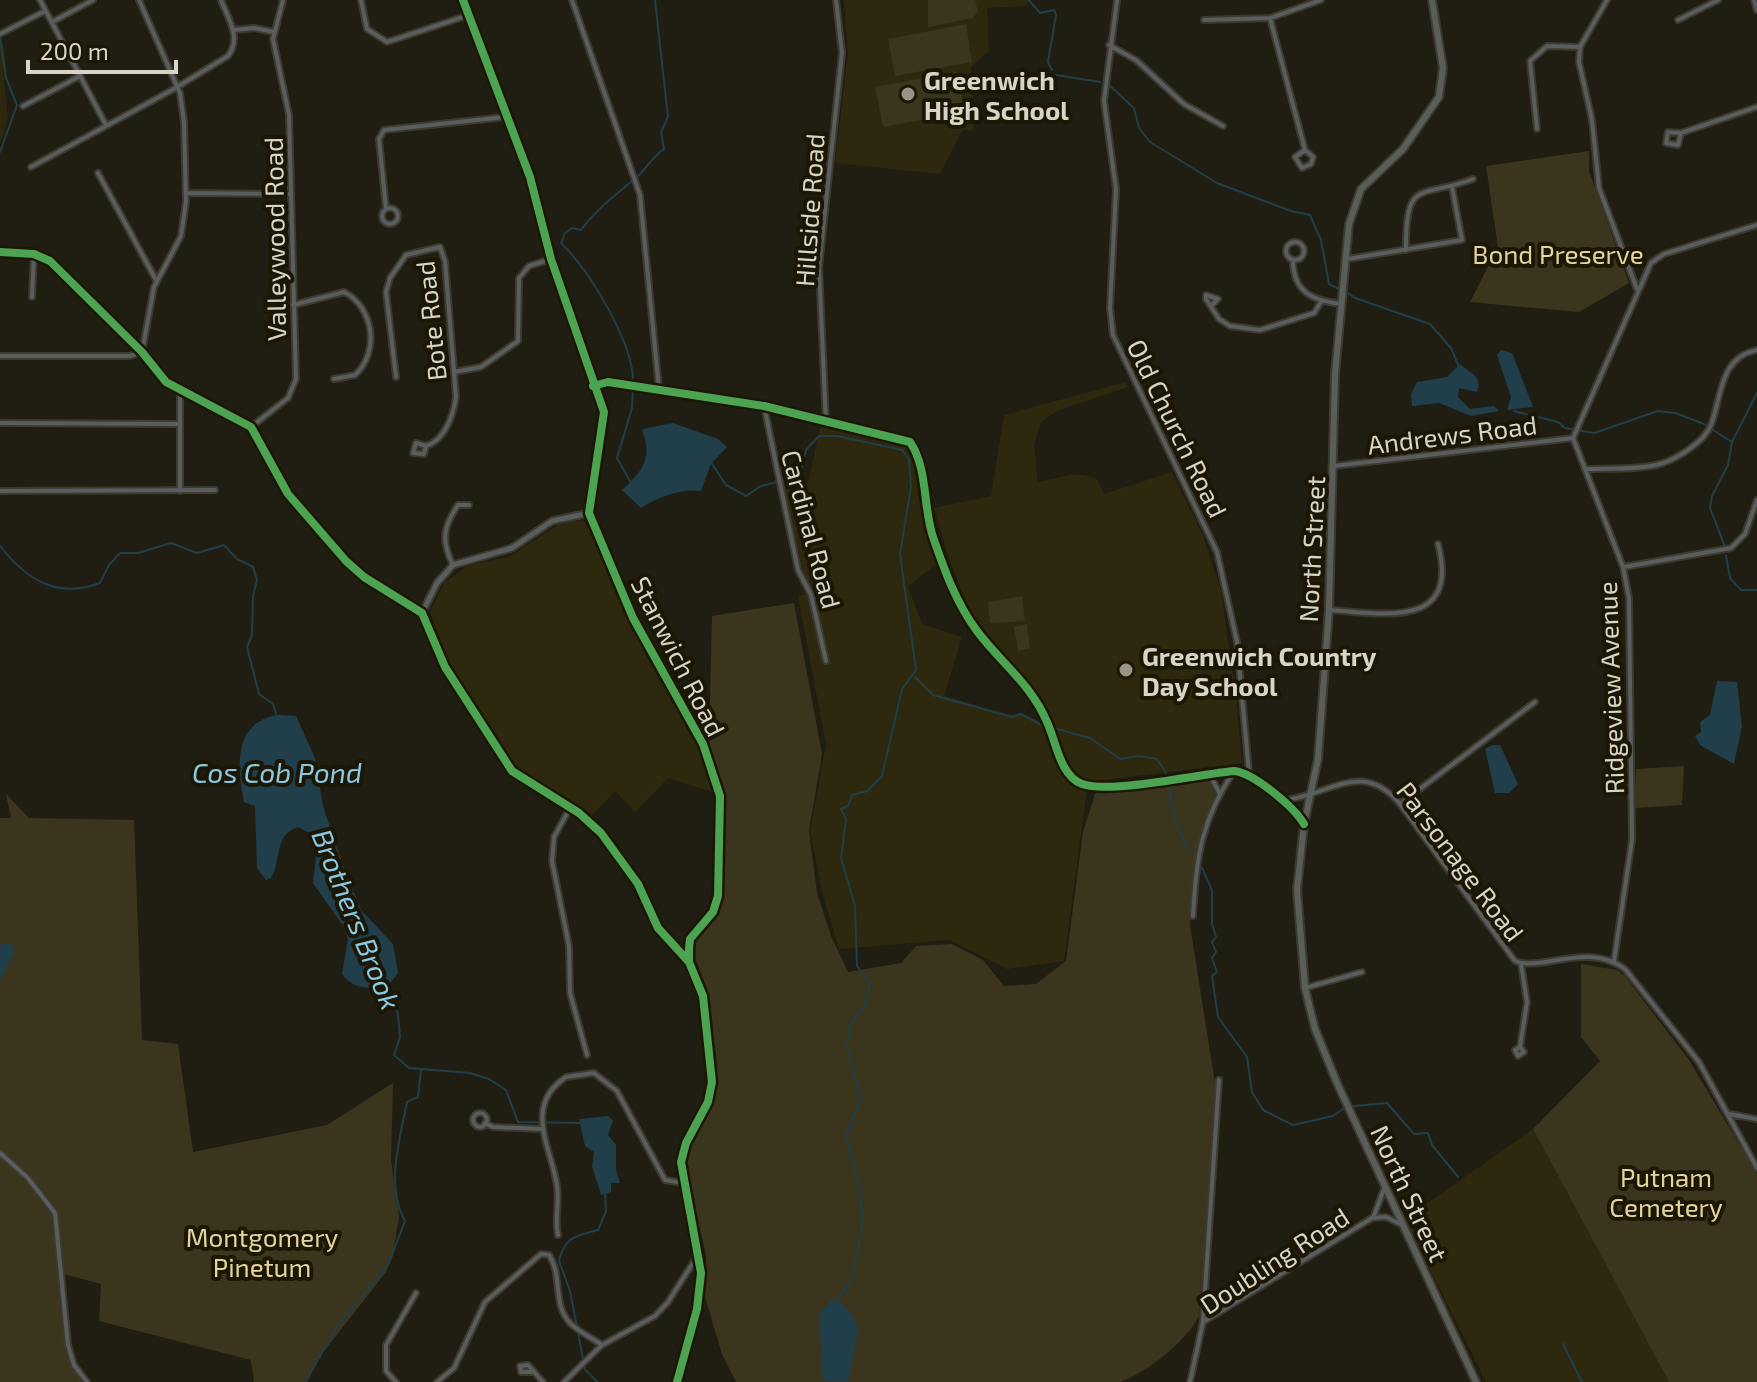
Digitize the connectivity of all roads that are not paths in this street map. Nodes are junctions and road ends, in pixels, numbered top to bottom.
1 (40, 0) edge
2 (93, 0) edge
3 (139, 0) edge
4 (221, 0) edge
5 (283, 0) edge
6 (361, 0) edge
7 (463, 0) edge
8 (572, 0) edge
9 (836, 0) edge
10 (1117, 0) edge
11 (1321, 0) edge
12 (1432, 0) edge
13 (1607, 0) edge
14 (1718, 0) edge
15 (1754, 0) edge
16 (1757, 10) edge
17 (45, 11) junction
18 (469, 15) junction
19 (1270, 18) junction
20 (1204, 20) dead end
21 (1678, 20) dead end
22 (52, 22) junction
23 (234, 30) junction
24 (274, 32) junction
25 (2, 34) edge
26 (1109, 45) junction
27 (1580, 47) junction
28 (80, 76) junction
29 (178, 86) junction
30 (23, 106) dead end
31 (1757, 107) edge
32 (505, 117) junction
33 (107, 126) junction
34 (1223, 126) dead end
35 (1537, 129) dead end
36 (1681, 133) junction
37 (1305, 150) junction
38 (31, 167) dead end
39 (98, 173) dead end
40 (1473, 179) dead end
41 (1452, 187) junction
42 (186, 193) junction
43 (291, 194) junction
44 (386, 209) dead end
45 (1757, 225) edge
46 (1406, 250) junction
47 (0, 252) edge
48 (34, 254) junction
49 (551, 259) junction
50 (1348, 259) junction
51 (1293, 260) junction
52 (156, 280) junction
53 (1637, 289) junction
54 (32, 297) dead end
55 (1321, 302) junction
56 (1342, 304) junction
57 (293, 305) junction
58 (1211, 306) dead end
59 (1757, 350) edge
60 (142, 352) junction
61 (0, 355) edge
62 (0, 364) edge
63 (454, 372) junction
64 (396, 377) dead end
65 (334, 379) dead end
66 (593, 386) junction
67 (658, 390) junction
68 (180, 391) junction
69 (764, 406) junction
70 (0, 423) edge
71 (826, 423) junction
72 (179, 424) junction
73 (251, 427) junction
74 (1575, 433) junction
75 (426, 446) dead end
76 (1334, 466) junction
77 (1587, 469) junction
78 (215, 490) dead end
79 (0, 491) edge
80 (180, 491) junction
81 (1757, 500) edge
82 (469, 505) dead end
83 (589, 513) junction
84 (1438, 544) dead end
85 (453, 565) junction
86 (1623, 567) junction
87 (1329, 610) junction
88 (422, 613) junction
89 (826, 661) dead end
90 (1535, 702) dead end
91 (1234, 771) junction
92 (1249, 772) junction
93 (1209, 773) junction
94 (1313, 791) junction
95 (1219, 792) junction
96 (1284, 800) junction
97 (1400, 804) junction
98 (570, 808) junction
99 (1304, 824) junction
100 (1193, 916) dead end
101 (690, 939) junction
102 (671, 942) junction
103 (1614, 961) junction
104 (689, 962) junction
105 (1521, 964) junction
106 (1362, 972) dead end
107 (1305, 988) junction
108 (1520, 1047) dead end
109 (587, 1055) dead end
110 (1219, 1080) dead end
111 (1729, 1114) junction
112 (1757, 1119) edge
113 (485, 1123) dead end
114 (542, 1129) junction
115 (0, 1153) edge
116 (1757, 1168) edge
117 (683, 1183) junction
118 (1384, 1187) junction
119 (1372, 1218) junction
120 (1402, 1225) junction
121 (558, 1235) dead end
122 (700, 1254) junction
123 (416, 1293) dead end
124 (1203, 1322) junction
125 (602, 1345) junction
126 (531, 1372) dead end
127 (87, 1382) edge
128 (396, 1382) edge
129 (437, 1382) edge
130 (543, 1382) edge
131 (564, 1382) edge
132 (677, 1382) edge
133 (1190, 1382) edge
134 (1476, 1382) edge

1 - 17 street
2 - 22 street
3 - 29 street
4 - 23 street
5 - 24 street, Valleywood Road
6 - 18 street
7 - 18 street
8 - 67 street
9 - 71 street, Hillside Road
10 - 26 street, Old Church Road
11 - 19 street
12 - 50 main road, North Street
13 - 27 street
14 - 21 street
15 - 16 street
17 - 22 street
17 - 25 street
18 - 32 street
19 - 20 street
19 - 37 street
22 - 28 street
23 - 24 street
23 - 29 street
24 - 43 street, Valleywood Road
26 - 34 street
26 - 92 street, Old Church Road
27 - 35 street
27 - 53 street
28 - 30 street
28 - 33 street
29 - 33 street
29 - 42 street
31 - 36 street
32 - 44 street
32 - 49 street
33 - 38 street
36 - 36 street
37 - 37 street
39 - 52 street
40 - 41 street
41 - 46 street
41 - 46 street
42 - 43 street
42 - 52 street
43 - 57 street, Valleywood Road
45 - 53 street
46 - 50 street
47 - 48 street
48 - 54 street
48 - 60 street
49 - 63 street
49 - 66 street
50 - 56 main road, North Street
51 - 51 street
51 - 55 street
52 - 60 street
53 - 74 street
55 - 56 street
55 - 58 street
56 - 76 main road, North Street
57 - 65 street
57 - 73 street, Valleywood Road
59 - 77 street
60 - 61 street
60 - 68 street
61 - 62 street
63 - 64 street, Bote Road
63 - 75 street, Bote Road
66 - 67 street
66 - 83 street
67 - 69 street
68 - 72 street
68 - 73 street
69 - 71 street
69 - 89 street, Cardinal Road
70 - 72 street
71 - 93 street
72 - 80 street
73 - 88 street
74 - 76 street, Andrews Road
74 - 77 street, Ridgeview Avenue
76 - 87 main road, North Street
77 - 86 street, Ridgeview Avenue
78 - 80 street
79 - 80 street
81 - 86 street
82 - 85 street
83 - 85 street
83 - 101 street, Stanwich Road
84 - 87 street
85 - 88 street
86 - 103 street, Ridgeview Avenue
87 - 94 main road, North Street
88 - 98 street
90 - 97 street
91 - 92 street
91 - 93 street
91 - 95 street
92 - 96 street
93 - 95 street
94 - 96 street, Parsonage Road
94 - 97 street, Parsonage Road
94 - 99 main road, North Street
95 - 100 street
96 - 99 street
97 - 105 street, Parsonage Road
98 - 102 street
98 - 109 street
99 - 107 main road, North Street
101 - 102 street
101 - 104 street
102 - 104 street
103 - 105 street, Parsonage Road
103 - 111 street
104 - 117 street
105 - 108 street
106 - 107 street
107 - 118 main road, North Street
110 - 124 street
111 - 112 street
111 - 116 street
113 - 114 street
114 - 117 street
114 - 121 street
115 - 127 street
117 - 122 street
118 - 119 street, Doubling Road
118 - 120 main road, North Street
119 - 120 street, Doubling Road
119 - 124 street, Doubling Road
120 - 134 main road, North Street
122 - 125 street
122 - 132 street
123 - 128 street
124 - 133 street, Doubling Road
125 - 129 street
125 - 131 street
126 - 130 street

